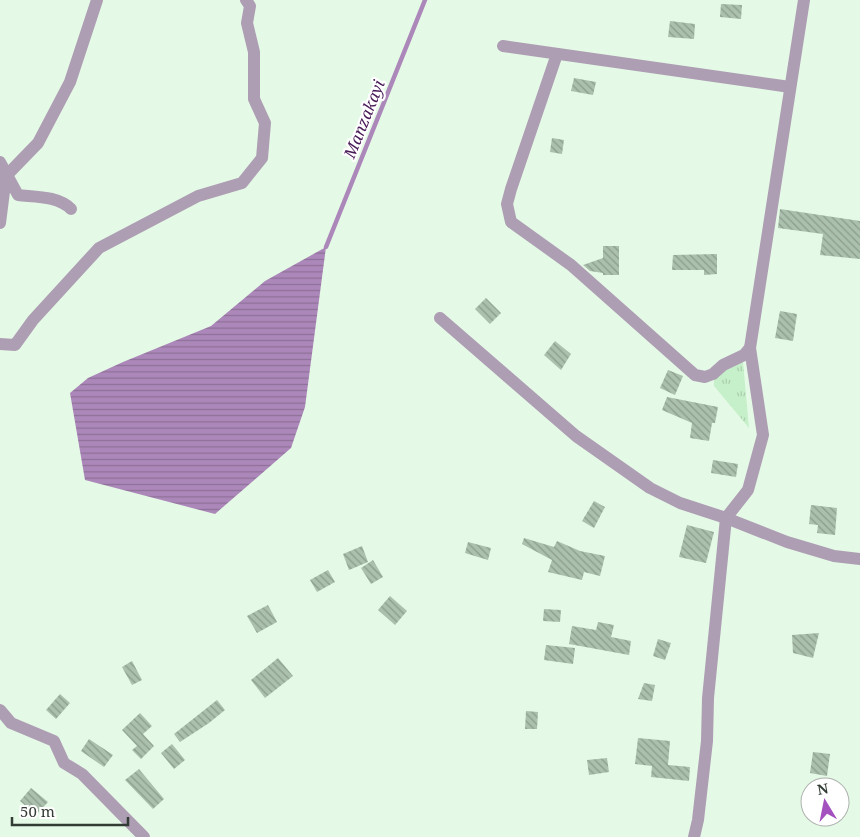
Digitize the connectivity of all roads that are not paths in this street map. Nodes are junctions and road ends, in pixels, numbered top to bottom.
1 (97, 0) edge
2 (246, 0) edge
3 (804, 0) edge
4 (503, 46) dead end
5 (556, 54) junction
6 (790, 87) junction
7 (0, 162) edge
8 (6, 176) junction
9 (71, 210) dead end
10 (0, 223) edge
11 (440, 318) dead end
12 (0, 344) edge
13 (750, 348) junction
14 (726, 518) junction
15 (860, 559) edge
16 (0, 710) edge
17 (144, 837) edge
18 (694, 837) edge

1 - 8 street
2 - 12 street
3 - 6 street
4 - 5 street
5 - 6 street
5 - 13 street
6 - 13 street
7 - 8 street
8 - 9 street
8 - 10 street
11 - 14 street
13 - 14 street
14 - 15 street
14 - 18 street
16 - 17 street

